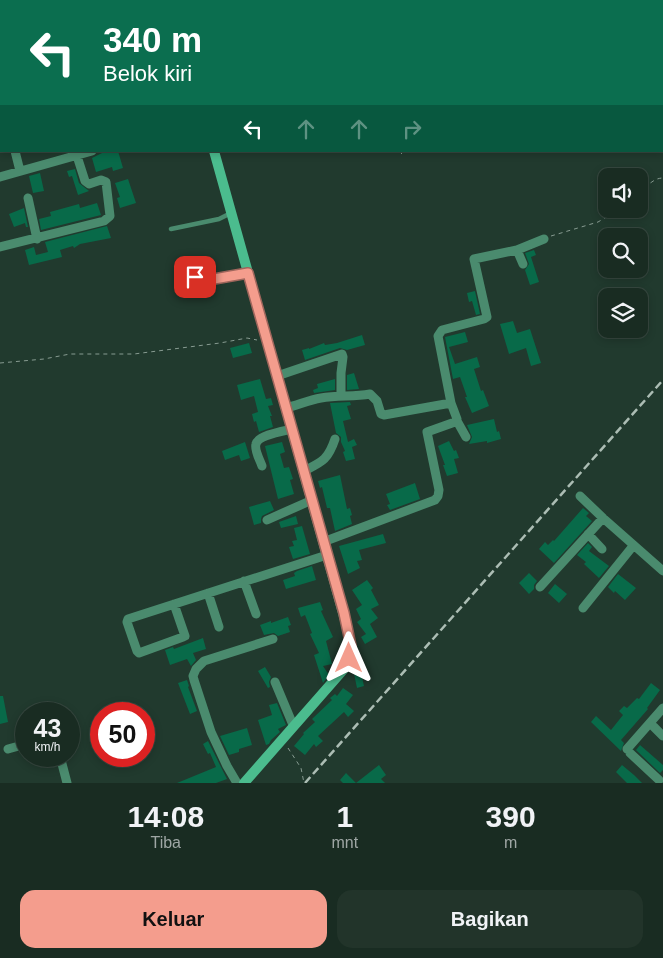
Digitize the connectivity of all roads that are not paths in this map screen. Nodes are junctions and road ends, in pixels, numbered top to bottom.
1 (15, 152) edge
2 (89, 152) edge
3 (214, 152) edge
4 (77, 156) junction
5 (20, 171) junction
6 (0, 177) edge
7 (28, 198) dead end
8 (231, 213) junction
9 (171, 229) dead end
10 (37, 239) junction
11 (544, 239) road end
12 (0, 248) edge
13 (516, 250) junction
14 (523, 264) dead end
15 (248, 273) junction
16 (195, 277) dead end
17 (277, 376) junction
18 (341, 396) junction
19 (451, 403) junction
20 (286, 408) junction
21 (457, 421) junction
22 (292, 429) junction
23 (466, 437) dead end
24 (335, 440) dead end
25 (262, 466) dead end
26 (304, 471) junction
27 (583, 499) dead end
28 (312, 500) junction
29 (603, 518) junction
30 (267, 520) dead end
31 (588, 534) junction
32 (323, 542) junction
33 (634, 546) junction
34 (602, 549) dead end
35 (327, 555) junction
36 (663, 571) edge
37 (244, 581) junction
38 (540, 588) dead end
39 (208, 593) junction
40 (174, 604) junction
41 (583, 608) dead end
42 (256, 614) dead end
43 (219, 627) dead end
44 (273, 639) dead end
45 (275, 682) dead end
46 (663, 708) edge
47 (293, 725) junction
48 (654, 727) dead end
49 (663, 736) edge
50 (15, 747) edge
51 (8, 749) dead end
52 (63, 767) edge
53 (659, 780) edge
54 (67, 783) edge
55 (237, 783) edge
56 (244, 783) edge

1 - 5 street
2 - 4 street
3 - 8 main road
4 - 5 street
4 - 10 street
5 - 6 street
7 - 10 street
8 - 9 lane
8 - 15 main road
10 - 12 street
11 - 13 street
13 - 14 street
13 - 19 street
15 - 16 street
15 - 17 main road
17 - 18 street
17 - 20 main road
18 - 19 street
18 - 20 street
19 - 21 street
20 - 22 main road
21 - 23 street
21 - 32 street
22 - 25 street
22 - 26 main road
24 - 26 street
26 - 28 main road
27 - 29 street
28 - 30 street
28 - 32 main road
29 - 31 street
29 - 33 street
31 - 34 street
31 - 38 street
32 - 35 main road
33 - 36 street
33 - 41 street
35 - 37 street
35 - 47 main road
37 - 39 street
37 - 42 street
39 - 40 street
39 - 43 street
40 - 40 street
44 - 55 street
45 - 47 street
46 - 53 street
47 - 56 main road
48 - 49 street
50 - 51 street
52 - 54 street

